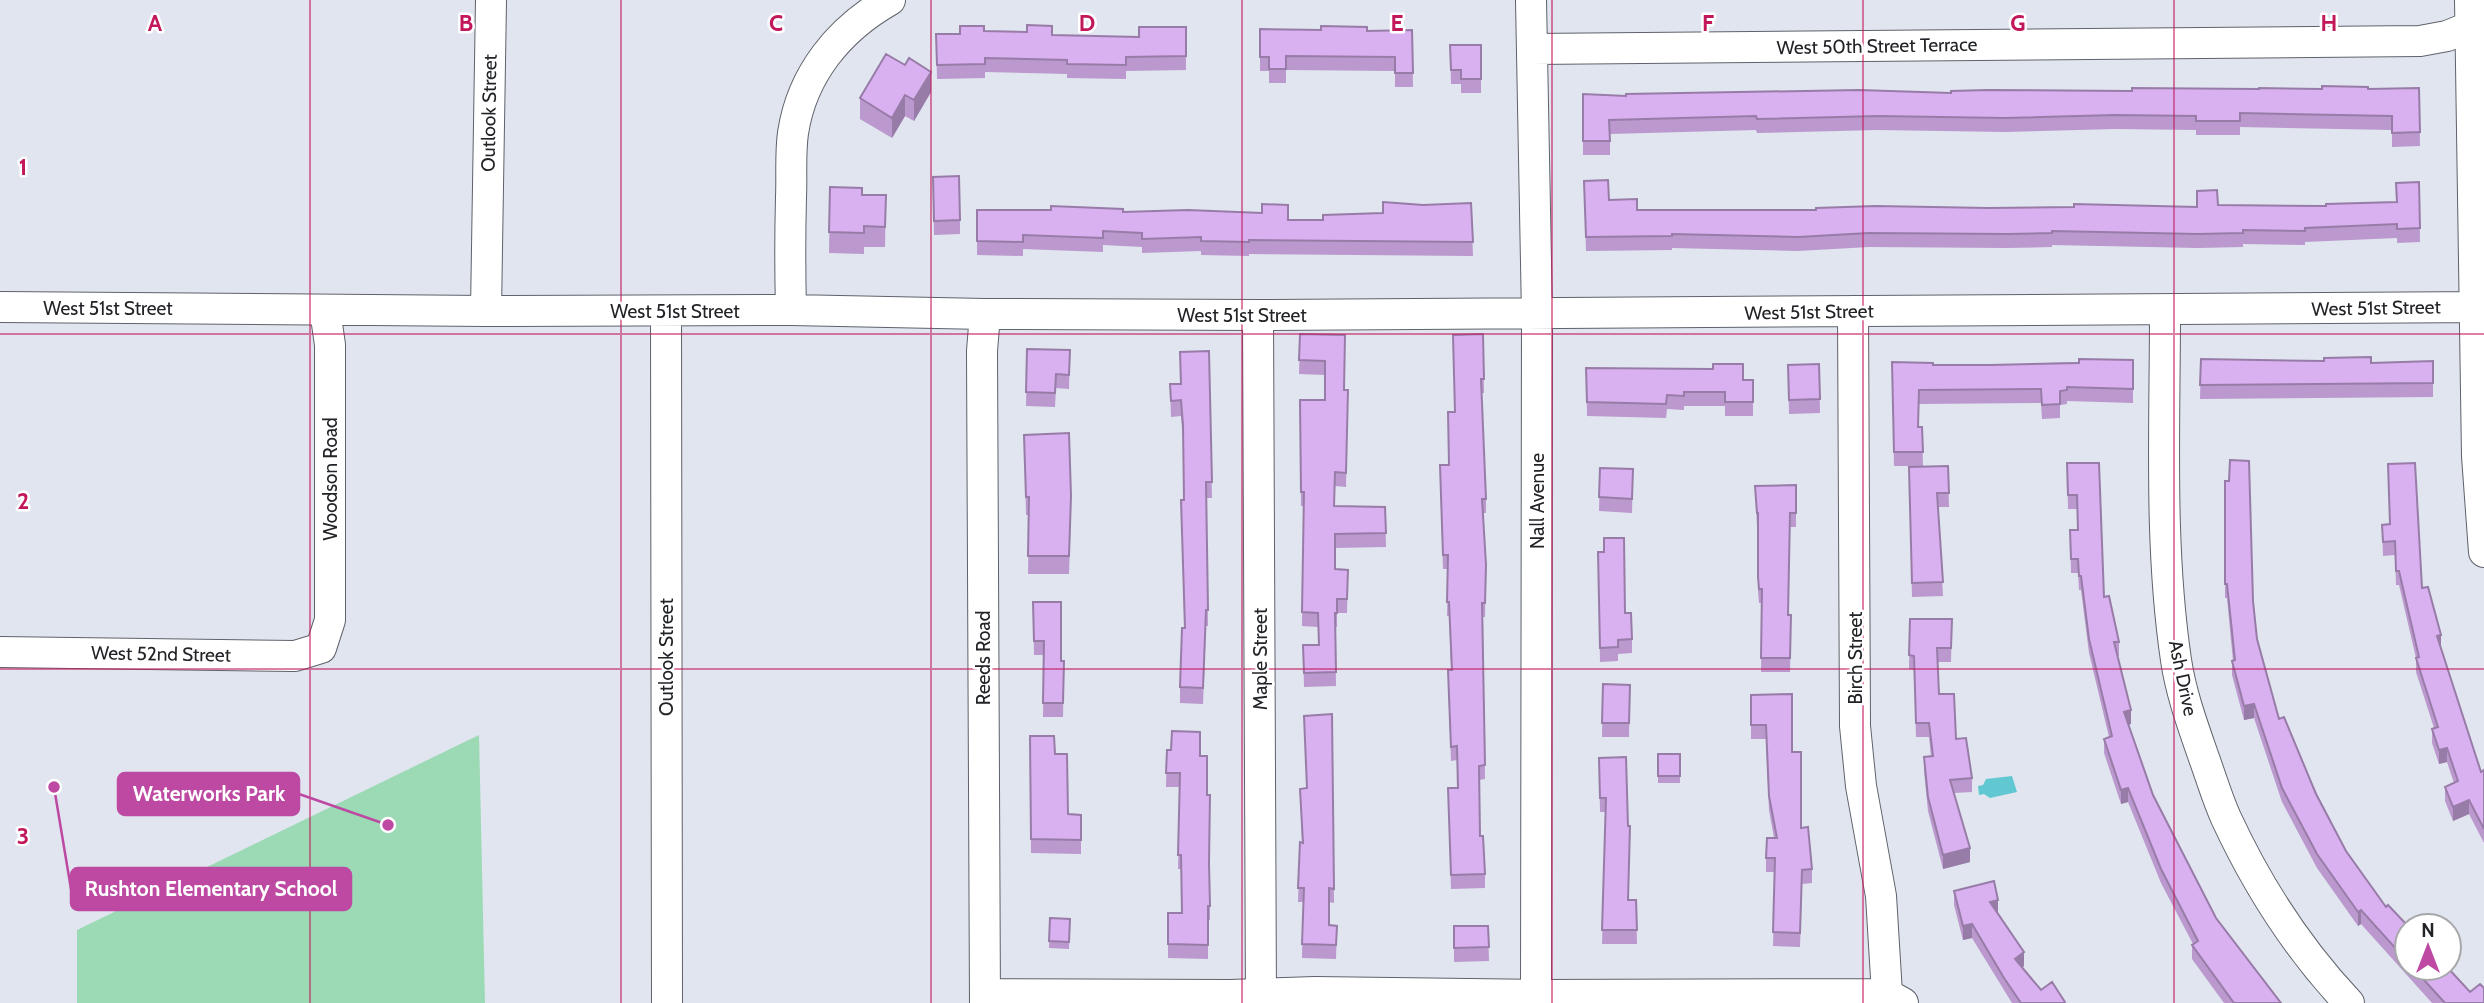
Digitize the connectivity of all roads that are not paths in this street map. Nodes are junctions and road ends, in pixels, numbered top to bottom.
1 (490, 0) edge
2 (890, 0) edge
3 (1531, 0) edge
4 (2475, 16) edge
5 (1532, 49) junction
6 (0, 307) edge
7 (2479, 307) edge
8 (325, 310) junction
9 (791, 310) junction
10 (2165, 310) junction
11 (486, 311) junction
12 (666, 311) junction
13 (1853, 311) junction
14 (985, 314) junction
15 (1258, 315) junction
16 (1537, 315) junction
17 (2484, 552) edge
18 (321, 648) joint
19 (0, 652) edge
20 (985, 998) edge
21 (1261, 998) edge
22 (1536, 999) edge
23 (1892, 1000) edge
24 (667, 1003) edge
25 (2349, 1003) edge

1 - 11 street, Outlook Street
2 - 9 street
3 - 5 street, Nall Avenue
4 - 5 street, West 50th Street Terrace
4 - 7 street
5 - 16 street, Nall Avenue
6 - 8 street, West 51st Street
7 - 10 street, West 51st Street
7 - 17 street
8 - 11 street, West 51st Street
8 - 18 street, Woodson Road
9 - 12 street, West 51st Street
9 - 14 street, West 51st Street
10 - 13 street, West 51st Street
10 - 25 street, Ash Drive
11 - 12 street, West 51st Street
12 - 24 street, Outlook Street
13 - 16 street, West 51st Street
13 - 23 street, Birch Street
14 - 15 street, West 51st Street
14 - 20 street, Reeds Road
15 - 16 street, West 51st Street
15 - 21 street, Maple Street
16 - 22 street, Nall Avenue
18 - 19 street, West 52nd Street
20 - 21 street
21 - 22 street
22 - 23 street

